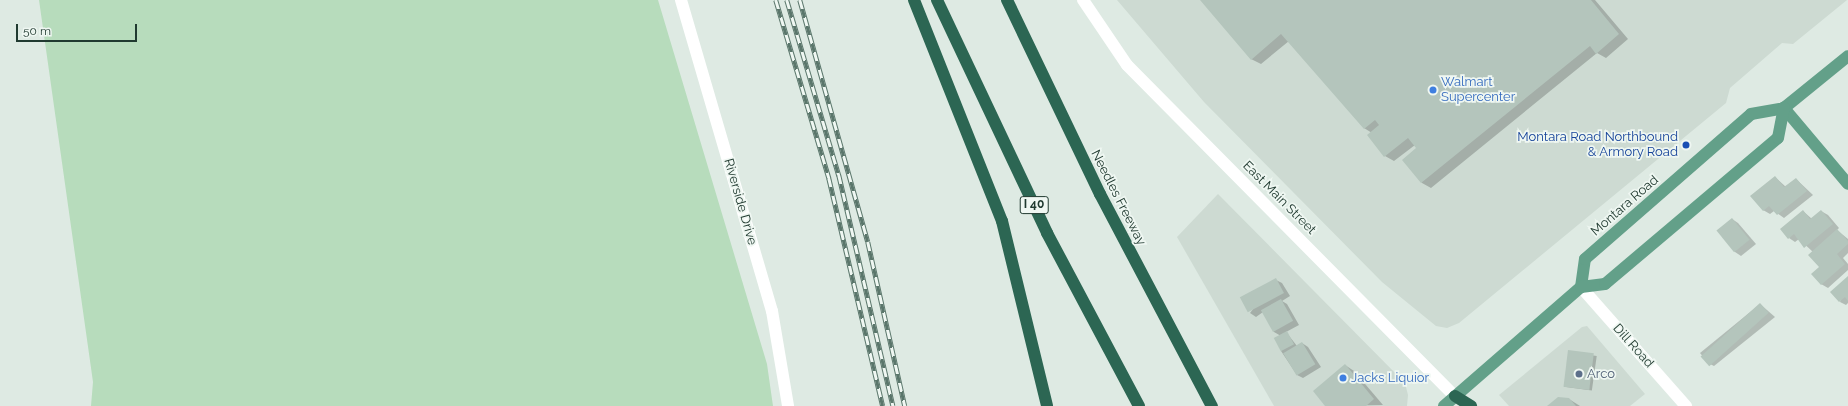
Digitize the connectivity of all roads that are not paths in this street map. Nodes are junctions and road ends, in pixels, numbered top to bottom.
1 (681, 0) edge
2 (914, 0) edge
3 (937, 0) edge
4 (1007, 0) edge
5 (1083, 0) edge
6 (1848, 56) edge
7 (1784, 108) junction
8 (1848, 184) edge
9 (1581, 287) junction
10 (1182, 353) junction
11 (1458, 401) edge
12 (1046, 405) edge
13 (788, 406) edge
14 (1139, 406) edge
15 (1212, 406) edge
16 (1218, 406) edge
17 (1444, 406) edge
18 (1471, 406) edge
19 (1686, 406) edge

1 - 13 street, Riverside Drive
2 - 12 highway
3 - 14 highway, I 40
4 - 10 highway, Needles Freeway
5 - 11 street, East Main Street
6 - 7 main road, Montara Road
7 - 8 main road
7 - 9 main road
7 - 9 main road, Montara Road
9 - 11 main road
9 - 19 street, Dill Road
10 - 15 highway, Needles Freeway
10 - 16 highway
11 - 17 main road
11 - 18 highway

